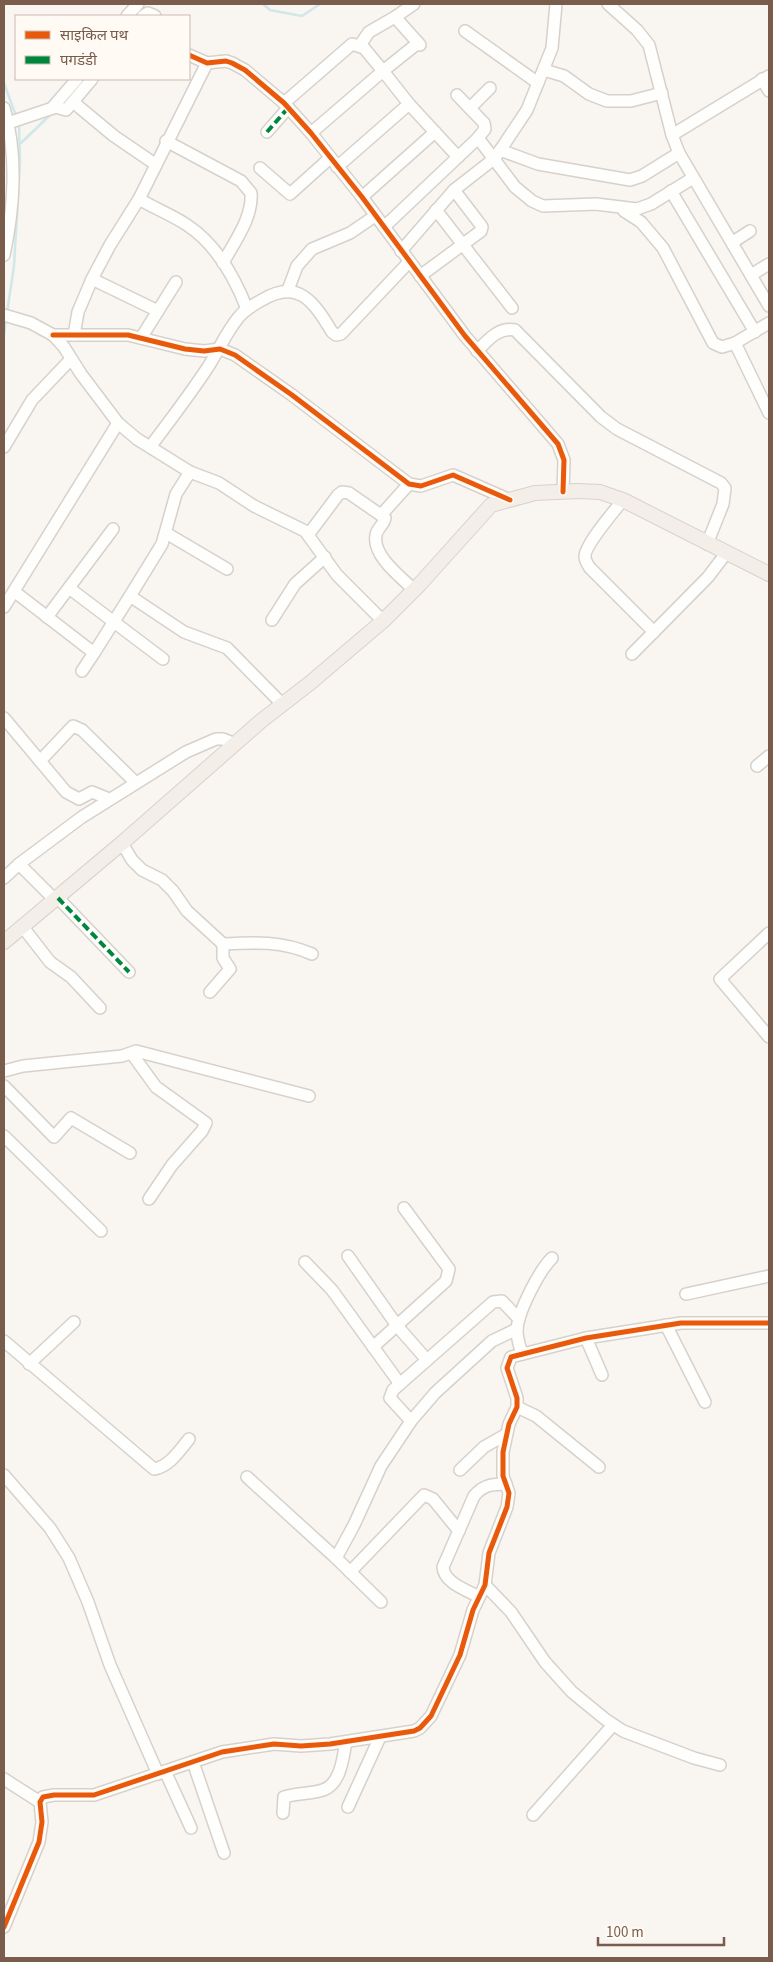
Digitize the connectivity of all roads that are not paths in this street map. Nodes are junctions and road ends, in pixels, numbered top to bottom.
1 (414, 4) edge
2 (556, 4) edge
3 (608, 4) edge
4 (134, 10) edge
5 (153, 15) edge
6 (395, 17) junction
7 (466, 31) dead end
8 (360, 45) junction
9 (190, 55) edge
10 (207, 63) junction
11 (544, 70) junction
12 (383, 71) junction
13 (766, 78) edge
14 (76, 80) edge
15 (91, 80) edge
16 (191, 82) edge
17 (538, 83) junction
18 (490, 88) dead end
19 (769, 91) edge
20 (662, 93) junction
21 (458, 95) dead end
22 (73, 102) junction
23 (409, 104) junction
24 (286, 106) junction
25 (4, 108) edge
26 (57, 108) junction
27 (470, 108) junction
28 (12, 122) junction
29 (267, 132) dead end
30 (435, 132) junction
31 (312, 133) junction
32 (672, 135) junction
33 (478, 138) junction
34 (166, 140) junction
35 (679, 153) junction
36 (497, 154) junction
37 (458, 157) junction
38 (333, 163) junction
39 (155, 164) junction
40 (260, 168) dead end
41 (8, 173) edge
42 (693, 178) junction
43 (454, 190) junction
44 (671, 191) junction
45 (362, 197) junction
46 (138, 199) junction
47 (619, 208) junction
48 (436, 210) junction
49 (376, 216) junction
50 (384, 227) junction
51 (750, 231) dead end
52 (733, 242) junction
53 (463, 245) junction
54 (401, 251) junction
55 (4, 255) edge
56 (409, 262) junction
57 (223, 263) junction
58 (769, 264) edge
59 (751, 275) junction
60 (420, 276) junction
61 (92, 279) junction
62 (176, 282) dead end
63 (288, 290) junction
64 (769, 306) edge
65 (512, 308) dead end
66 (247, 309) junction
67 (158, 311) junction
68 (4, 315) edge
69 (769, 323) edge
70 (755, 332) junction
71 (53, 335) junction
72 (74, 335) junction
73 (141, 338) junction
74 (735, 343) junction
75 (220, 349) junction
76 (477, 351) junction
77 (71, 359) junction
78 (769, 413) edge
79 (118, 423) junction
80 (150, 447) junction
81 (4, 448) edge
82 (190, 472) junction
83 (409, 484) junction
84 (564, 492) junction
85 (510, 500) junction
86 (623, 500) junction
87 (382, 514) junction
88 (113, 529) dead end
89 (166, 533) junction
90 (308, 535) junction
91 (707, 544) junction
92 (727, 552) junction
93 (325, 558) junction
94 (227, 569) dead end
95 (769, 574) edge
96 (69, 588) junction
97 (414, 590) junction
98 (15, 592) junction
99 (130, 596) junction
100 (4, 607) edge
101 (47, 617) junction
102 (272, 620) dead end
103 (383, 621) junction
104 (115, 623) junction
105 (654, 632) junction
106 (94, 654) junction
107 (632, 654) dead end
108 (163, 659) dead end
109 (82, 671) dead end
110 (282, 704) junction
111 (4, 718) edge
112 (234, 744) junction
113 (769, 756) edge
114 (40, 761) junction
115 (756, 766) dead end
116 (135, 782) junction
117 (109, 799) junction
118 (122, 843) junction
119 (20, 864) junction
120 (4, 878) edge
121 (57, 899) junction
122 (22, 926) junction
123 (769, 933) edge
124 (4, 942) edge
125 (224, 944) junction
126 (312, 954) dead end
127 (130, 972) dead end
128 (210, 992) dead end
129 (100, 1008) dead end
130 (769, 1037) edge
131 (132, 1054) junction
132 (4, 1071) edge
133 (4, 1086) edge
134 (309, 1096) dead end
135 (4, 1136) edge
136 (130, 1153) dead end
137 (149, 1198) dead end
138 (404, 1208) dead end
139 (101, 1231) dead end
140 (348, 1256) dead end
141 (552, 1258) dead end
142 (305, 1262) dead end
143 (769, 1276) edge
144 (686, 1294) dead end
145 (74, 1322) dead end
146 (518, 1324) junction
147 (769, 1324) edge
148 (666, 1325) junction
149 (398, 1327) junction
150 (586, 1338) junction
151 (4, 1341) edge
152 (373, 1347) junction
153 (522, 1354) junction
154 (427, 1360) junction
155 (29, 1364) junction
156 (602, 1375) dead end
157 (400, 1384) junction
158 (705, 1402) dead end
159 (517, 1407) junction
160 (411, 1421) junction
161 (505, 1435) junction
162 (189, 1439) dead end
163 (599, 1467) dead end
164 (460, 1470) dead end
165 (4, 1475) edge
166 (247, 1477) dead end
167 (506, 1484) junction
168 (459, 1531) junction
169 (336, 1558) junction
170 (350, 1572) junction
171 (484, 1585) junction
172 (479, 1597) junction
173 (380, 1602) dead end
174 (613, 1725) junction
175 (380, 1737) junction
176 (346, 1742) junction
177 (193, 1762) junction
178 (720, 1765) dead end
179 (162, 1773) junction
180 (4, 1779) edge
181 (40, 1802) junction
182 (348, 1807) dead end
183 (283, 1813) dead end
184 (533, 1815) dead end
185 (191, 1828) dead end
186 (224, 1853) dead end
187 (4, 1927) edge

1 - 6 street
2 - 11 street
3 - 20 street
4 - 5 street
6 - 8 street
6 - 12 street
7 - 17 street
8 - 12 street
8 - 24 street
9 - 10 street
10 - 16 street
10 - 24 street
11 - 17 street
11 - 20 street
12 - 23 street
12 - 31 street
13 - 19 street
13 - 32 street
14 - 26 street
15 - 22 street
16 - 34 street
17 - 36 street
18 - 27 street
20 - 32 street
21 - 27 street
22 - 26 street
22 - 39 street
23 - 30 street
23 - 38 street
24 - 29 street
24 - 31 street
25 - 28 street
26 - 28 street
27 - 33 street
28 - 41 street
30 - 37 street
30 - 45 street
31 - 38 street
32 - 35 street
33 - 36 street
33 - 37 street
34 - 39 street
34 - 57 street
35 - 36 street
35 - 42 street
36 - 43 street
36 - 47 street
37 - 50 street
38 - 40 street
38 - 45 street
39 - 46 street
41 - 55 street
42 - 44 street
42 - 52 street
43 - 48 street
43 - 53 street
44 - 47 street
44 - 70 street
45 - 49 street
46 - 57 street
46 - 61 street
47 - 74 street
48 - 53 street
48 - 54 street
49 - 50 street
49 - 63 street
50 - 54 street
51 - 52 street
52 - 59 street
53 - 60 street
53 - 65 street
54 - 56 street
56 - 60 street
56 - 63 street
57 - 66 street
58 - 59 street
59 - 64 street
60 - 76 street
61 - 67 street
61 - 72 street
62 - 67 street
63 - 66 street
66 - 75 street
67 - 73 street
68 - 71 street
69 - 70 street
70 - 74 street
71 - 72 street
71 - 77 street
72 - 73 street
73 - 75 street
74 - 78 street
75 - 80 street
75 - 83 street
76 - 84 street
76 - 91 street
77 - 79 street
77 - 81 street
79 - 80 street
79 - 98 street
80 - 82 street
82 - 89 street
82 - 90 street
83 - 85 street
83 - 87 street
84 - 85 main road
84 - 86 main road
85 - 97 main road
86 - 91 main road
86 - 105 street
87 - 90 street
87 - 97 street
88 - 96 street
89 - 94 street
89 - 99 street
90 - 93 street
91 - 92 main road
92 - 95 main road
92 - 105 street
93 - 102 street
93 - 103 street
96 - 101 street
96 - 104 street
97 - 103 main road
98 - 100 street
98 - 101 street
99 - 104 street
99 - 110 street
101 - 106 street
103 - 110 main road
104 - 106 street
104 - 108 street
105 - 107 street
106 - 109 street
110 - 112 main road
111 - 114 street
112 - 116 street
112 - 118 main road
113 - 115 street
114 - 116 street
114 - 117 street
116 - 117 street
117 - 119 street
118 - 121 main road
118 - 125 street
119 - 120 street
119 - 121 street
121 - 122 main road
121 - 127 street
122 - 124 main road
122 - 129 street
123 - 130 street
125 - 126 street
125 - 128 street
131 - 132 street
131 - 134 street
131 - 137 street
133 - 136 street
135 - 139 street
138 - 149 street
140 - 149 street
141 - 146 street
142 - 152 street
143 - 144 street
145 - 155 street
146 - 153 street
146 - 154 street
146 - 160 street
147 - 148 street
148 - 150 street
148 - 158 street
149 - 152 street
149 - 154 street
150 - 153 street
150 - 156 street
151 - 155 street
152 - 157 street
153 - 159 street
154 - 157 street
155 - 162 street
157 - 160 street
159 - 161 street
159 - 163 street
160 - 169 street
161 - 164 street
161 - 167 street
165 - 179 street
166 - 169 street
167 - 168 street
167 - 171 street
168 - 170 street
168 - 172 street
169 - 170 street
170 - 173 street
171 - 172 street
171 - 174 street
172 - 175 street
174 - 178 street
174 - 184 street
175 - 176 street
175 - 182 street
176 - 177 street
176 - 183 street
177 - 179 street
177 - 186 street
179 - 181 street
179 - 185 street
180 - 181 street
181 - 187 street

